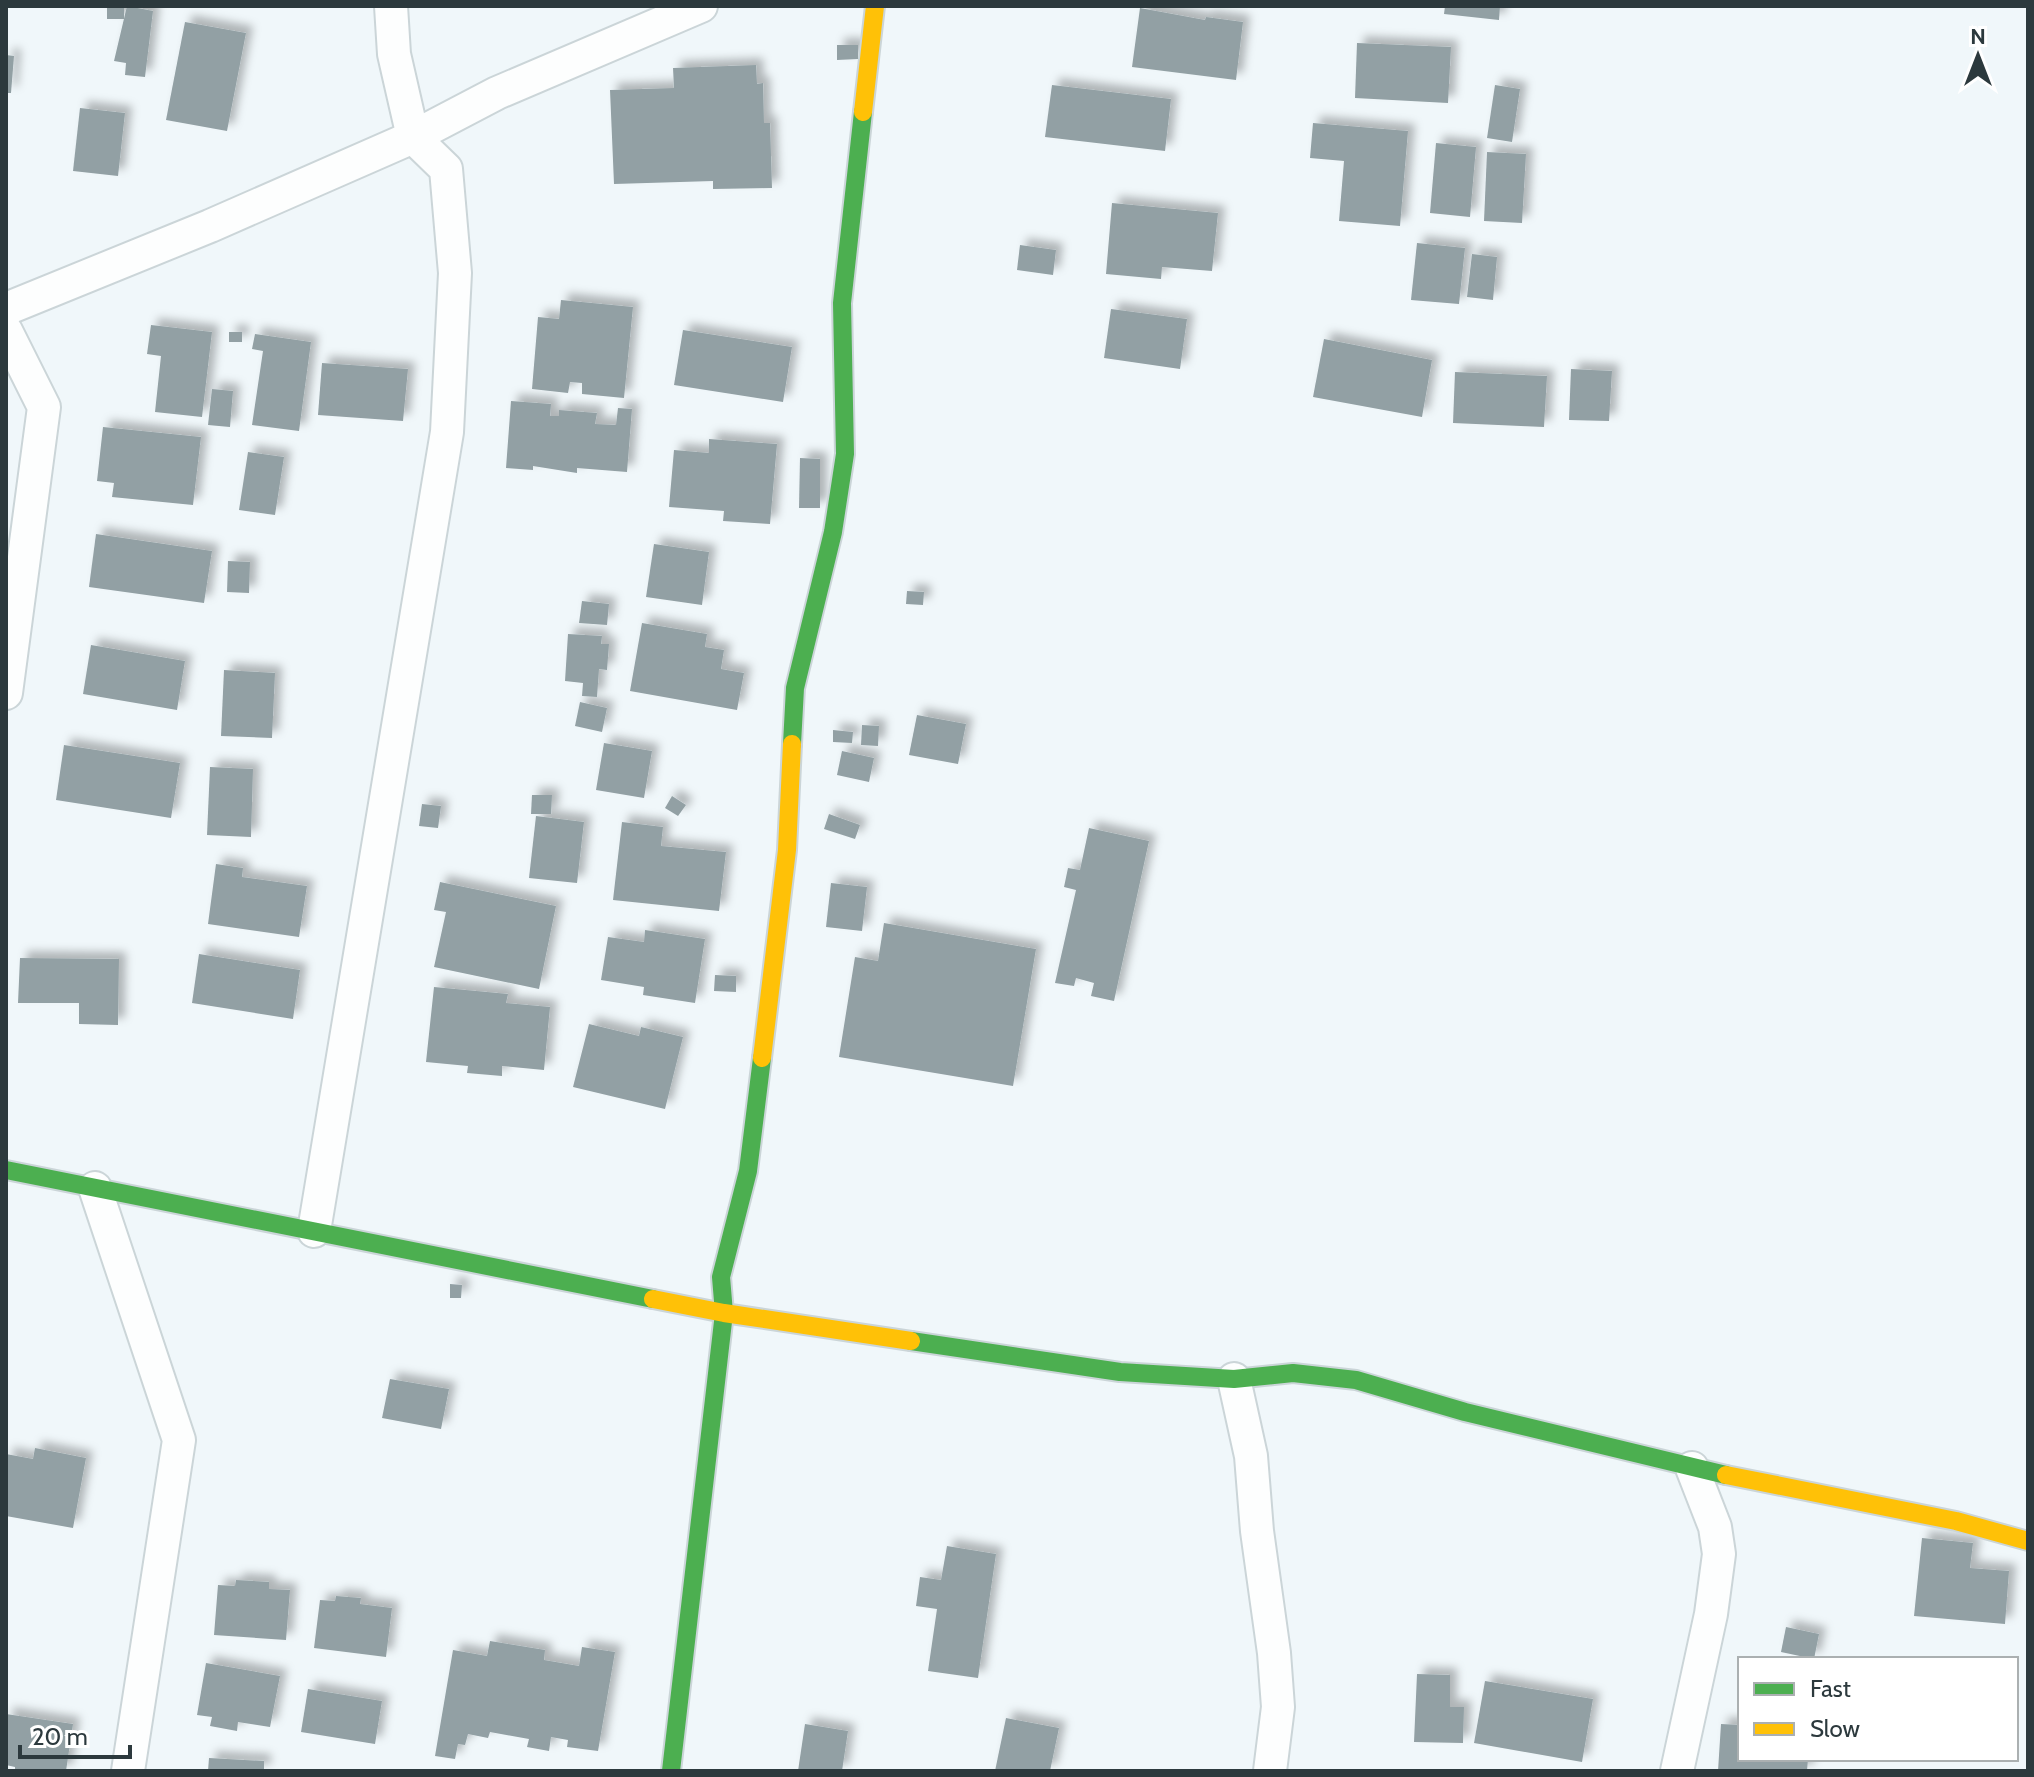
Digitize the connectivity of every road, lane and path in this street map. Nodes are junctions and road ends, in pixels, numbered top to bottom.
1 (391, 6) edge
2 (701, 6) edge
3 (875, 6) edge
4 (413, 137) junction
5 (6, 309) edge
6 (6, 331) edge
7 (6, 693) edge
8 (6, 1170) edge
9 (95, 1188) junction
10 (314, 1231) junction
11 (724, 1313) junction
12 (1234, 1379) junction
13 (1692, 1468) junction
14 (2028, 1541) edge
15 (128, 1771) edge
16 (671, 1771) edge
17 (1270, 1771) edge
18 (1677, 1771) edge

1 - 4 street
2 - 4 street
3 - 11 street
4 - 5 street
4 - 10 street
6 - 7 street
8 - 9 street
9 - 10 street
9 - 15 street
10 - 11 street
11 - 12 street
11 - 16 street
12 - 13 street
12 - 17 street
13 - 14 street
13 - 18 street

